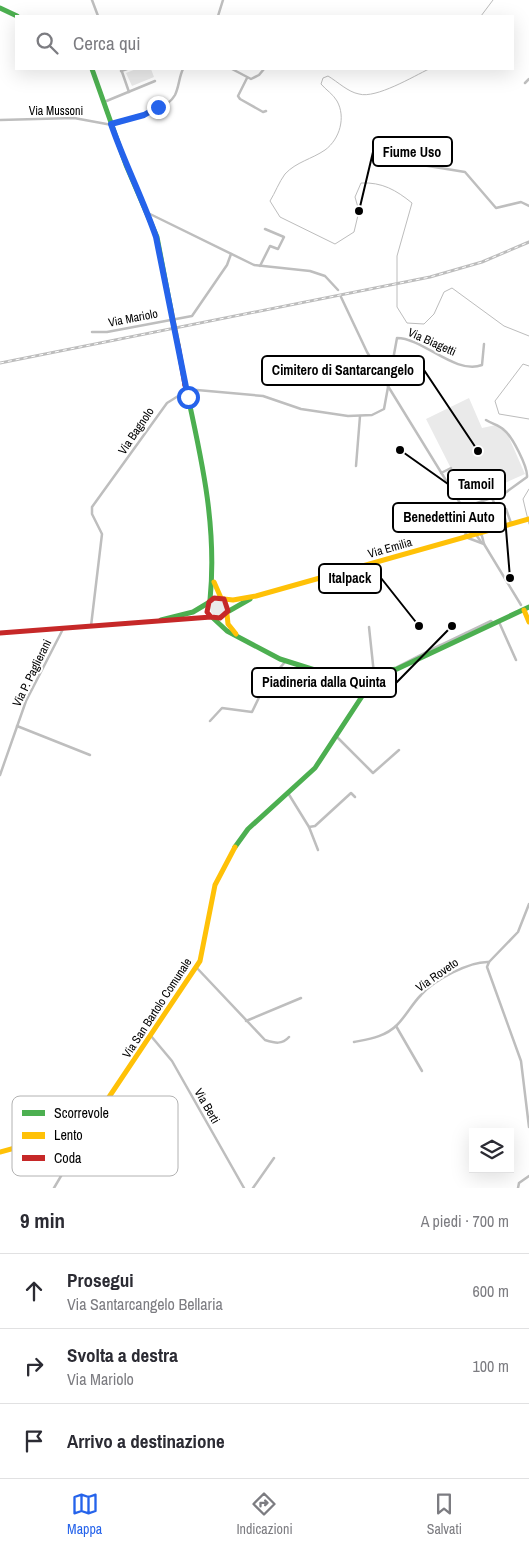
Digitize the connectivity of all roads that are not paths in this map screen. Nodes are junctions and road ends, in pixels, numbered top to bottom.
1 (92, 0) edge
2 (223, 0) edge
3 (0, 8) edge
4 (15, 15) edge
5 (98, 15) edge
6 (218, 15) edge
7 (92, 70) edge
8 (121, 70) edge
9 (183, 70) edge
10 (234, 70) edge
11 (263, 70) edge
12 (248, 78) junction
13 (529, 78) edge
14 (155, 82) dead end
15 (524, 83) dead end
16 (129, 92) junction
17 (104, 102) junction
18 (266, 111) dead end
19 (0, 120) edge
20 (112, 125) junction
21 (422, 165) dead end
22 (529, 206) edge
23 (148, 214) junction
24 (265, 229) dead end
25 (231, 254) junction
26 (260, 266) junction
27 (338, 290) dead end
28 (341, 297) dead end
29 (92, 332) dead end
30 (484, 344) dead end
31 (389, 389) junction
32 (360, 416) junction
33 (486, 420) dead end
34 (356, 466) dead end
35 (451, 468) dead end
36 (441, 473) junction
37 (492, 498) junction
38 (465, 508) junction
39 (529, 519) edge
40 (471, 523) junction
41 (514, 523) junction
42 (492, 529) junction
43 (478, 533) junction
44 (462, 538) junction
45 (483, 542) junction
46 (214, 580) junction
47 (256, 596) junction
48 (222, 598) junction
49 (210, 601) junction
50 (525, 607) edge
51 (228, 612) junction
52 (212, 618) junction
53 (529, 622) edge
54 (149, 623) junction
55 (496, 623) junction
56 (91, 627) junction
57 (368, 627) dead end
58 (63, 629) junction
59 (0, 632) edge
60 (240, 638) junction
61 (516, 660) dead end
62 (285, 662) junction
63 (375, 675) junction
64 (210, 721) dead end
65 (17, 726) junction
66 (336, 736) junction
67 (398, 750) dead end
68 (90, 755) dead end
69 (0, 775) edge
70 (288, 793) junction
71 (355, 797) dead end
72 (309, 827) junction
73 (318, 850) dead end
74 (529, 904) edge
75 (489, 962) junction
76 (196, 968) junction
77 (301, 998) dead end
78 (246, 1021) junction
79 (396, 1026) junction
80 (151, 1036) junction
81 (288, 1037) dead end
82 (354, 1042) dead end
83 (422, 1072) dead end
84 (110, 1096) edge
85 (529, 1127) edge
86 (274, 1158) dead end
87 (61, 1176) edge
88 (529, 1176) edge
89 (53, 1188) edge
90 (244, 1188) edge
91 (253, 1188) edge
92 (518, 1188) edge

1 - 5 street
2 - 6 street
3 - 4 street
7 - 17 street
8 - 16 street
9 - 20 street
10 - 12 street
11 - 12 street
12 - 18 street
13 - 15 street
14 - 16 street
16 - 17 street
17 - 20 street
19 - 20 street, Via Mussoni
20 - 23 street
21 - 22 street
23 - 25 street
23 - 46 street, bridge
24 - 26 street
25 - 26 street
25 - 29 street, Via Mariolo
26 - 27 street
28 - 31 street
30 - 31 street, Via Biagetti
31 - 32 street, Via Bagnolo
31 - 36 street
32 - 34 street
32 - 56 street, Via Bagnolo
33 - 37 street
35 - 36 street
36 - 38 street
37 - 38 street
37 - 41 street
38 - 40 street
39 - 41 street, Via Emilia
40 - 42 street
40 - 43 street
40 - 44 street
41 - 42 street, Via Emilia
42 - 43 street, Via Emilia
42 - 45 street
43 - 44 street, Via Emilia
43 - 45 street
44 - 45 street
44 - 47 street, Via Emilia
45 - 50 street
46 - 48 street
46 - 49 street
47 - 48 street, Via Emilia
47 - 51 street, Via Emilia
48 - 49 street, Via Emilia
48 - 51 street
49 - 52 street
49 - 54 street, Via Emilia
50 - 53 street
50 - 55 street
51 - 52 street, Via Emilia
51 - 60 street
52 - 54 street, Via Emilia
52 - 60 street
54 - 56 street, Via Emilia
55 - 61 street
55 - 63 street
56 - 58 street, Via Emilia
57 - 63 street
58 - 59 street, Via Emilia
58 - 65 street, Via P. Paglierani
60 - 62 street
62 - 63 street
62 - 64 street
63 - 66 street, Via San Bartolo Comunale
65 - 68 street, Via P. Paglierani
65 - 69 street, Via P. Paglierani
66 - 67 street
66 - 70 street, Via San Bartolo Comunale
70 - 72 street
70 - 76 street, Via San Bartolo Comunale
71 - 72 street
72 - 73 street
74 - 75 street
75 - 79 street, Via Roveto
75 - 85 street
76 - 78 street
76 - 80 street, Via San Bartolo Comunale
77 - 78 street
78 - 81 street
79 - 82 street, Via Roveto
79 - 83 street
80 - 84 street, Via San Bartolo Comunale
80 - 90 street, Via Berti
86 - 91 street
87 - 89 street
88 - 92 street

